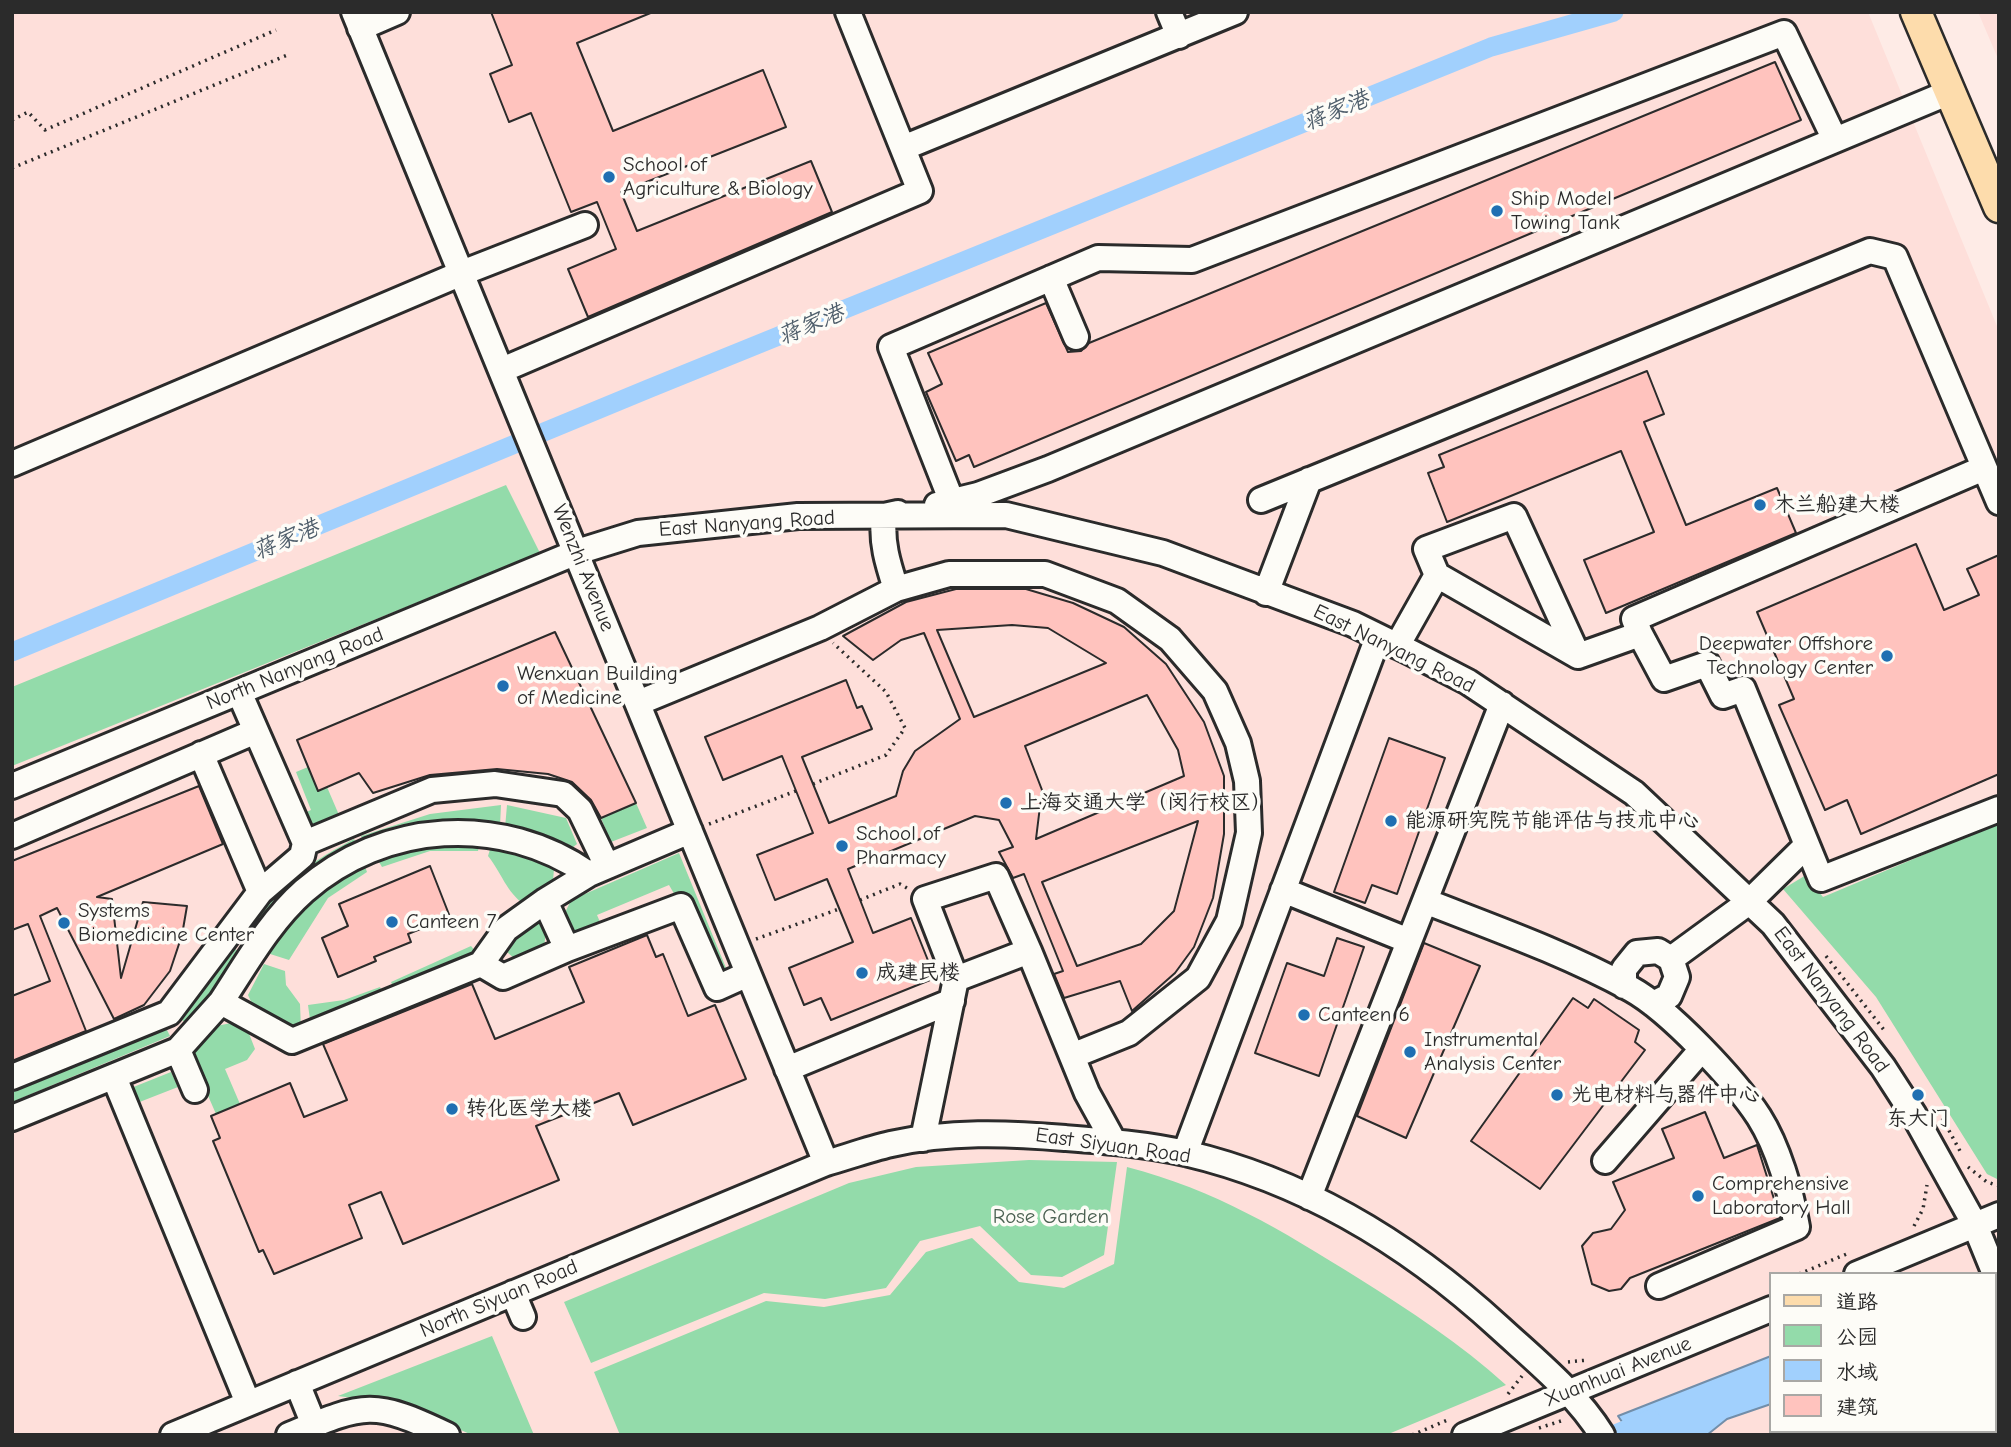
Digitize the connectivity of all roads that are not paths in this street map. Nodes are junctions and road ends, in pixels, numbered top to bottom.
1 (397, 12) edge
2 (848, 12) edge
3 (1170, 12) edge
4 (1235, 12) edge
5 (1916, 12) edge
6 (357, 20) edge
7 (1179, 36) junction
8 (1950, 92) junction
9 (1835, 140) junction
10 (903, 148) junction
11 (1999, 207) edge
12 (585, 225) dead end
13 (462, 274) junction
14 (1051, 278) junction
15 (1076, 337) dead end
16 (502, 369) junction
17 (12, 464) edge
18 (1984, 468) junction
19 (1309, 480) junction
20 (1261, 500) dead end
21 (952, 502) junction
22 (1999, 502) edge
23 (884, 516) junction
24 (577, 552) junction
25 (1437, 575) junction
26 (896, 589) junction
27 (1266, 593) junction
28 (1640, 634) junction
29 (1387, 641) junction
30 (1578, 656) junction
31 (239, 692) junction
32 (638, 703) junction
33 (1502, 704) junction
34 (256, 731) junction
35 (201, 754) junction
36 (12, 786) edge
37 (1999, 809) edge
38 (690, 831) junction
39 (12, 836) edge
40 (304, 843) junction
41 (1807, 845) junction
42 (598, 870) junction
43 (1283, 890) junction
44 (260, 892) junction
45 (545, 901) junction
46 (1424, 901) junction
47 (1749, 902) junction
48 (1409, 942) junction
49 (567, 950) junction
50 (1029, 951) junction
51 (1671, 959) junction
52 (481, 964) junction
53 (748, 974) junction
54 (1625, 986) junction
55 (954, 990) junction
56 (221, 1002) junction
57 (1653, 1004) junction
58 (169, 1013) junction
59 (182, 1045) junction
60 (1702, 1049) junction
61 (1072, 1056) junction
62 (787, 1069) junction
63 (12, 1077) edge
64 (114, 1077) junction
65 (195, 1090) dead end
66 (12, 1118) edge
67 (923, 1139) junction
68 (1114, 1142) junction
69 (1185, 1153) junction
70 (1605, 1161) dead end
71 (826, 1163) junction
72 (1309, 1197) junction
73 (1999, 1215) edge
74 (1975, 1225) junction
75 (1853, 1263) edge
76 (1992, 1268) edge
77 (1659, 1286) dead end
78 (513, 1293) junction
79 (1770, 1309) edge
80 (523, 1317) dead end
81 (297, 1383) junction
82 (1569, 1392) junction
83 (248, 1403) junction
84 (1462, 1425) edge
85 (1598, 1429) edge
86 (298, 1432) edge
87 (173, 1435) edge
88 (447, 1435) edge

1 - 6 lane
2 - 10 lane
3 - 7 lane
4 - 7 lane
5 - 8 main road
6 - 13 lane, Wenzhi Avenue
7 - 10 lane
8 - 9 lane
8 - 11 main road
9 - 14 lane
9 - 21 lane
10 - 16 lane
12 - 13 lane
13 - 16 lane, Wenzhi Avenue
13 - 17 lane
14 - 15 lane
14 - 21 lane
16 - 24 lane, Wenzhi Avenue
18 - 19 lane
18 - 22 lane
18 - 28 lane
19 - 20 lane
19 - 27 lane
21 - 23 lane
23 - 24 lane, East Nanyang Road
23 - 26 lane
23 - 27 lane, East Nanyang Road
24 - 31 lane, North Nanyang Road
24 - 32 lane, Wenzhi Avenue
25 - 29 lane
25 - 30 lane
25 - 30 lane
26 - 32 lane
26 - 61 lane
27 - 29 lane, East Nanyang Road
28 - 30 lane
28 - 41 lane
29 - 33 lane, East Nanyang Road
29 - 43 lane
31 - 34 lane
31 - 36 lane, North Nanyang Road
32 - 38 lane, Wenzhi Avenue
33 - 46 lane
33 - 47 lane, East Nanyang Road
34 - 35 lane
34 - 40 lane
35 - 39 lane
35 - 44 lane
37 - 41 lane
38 - 42 lane
38 - 53 lane, Wenzhi Avenue
40 - 42 lane
40 - 44 lane
41 - 47 lane
42 - 45 lane
42 - 56 lane
43 - 48 lane
43 - 69 lane
44 - 58 lane
45 - 49 lane
45 - 52 lane
46 - 48 lane
46 - 54 lane
47 - 51 lane
47 - 74 lane, East Nanyang Road
48 - 72 lane
49 - 52 lane
49 - 53 lane
50 - 55 lane
50 - 55 lane
50 - 61 lane
51 - 54 lane
51 - 57 lane
52 - 56 lane
53 - 62 lane, Wenzhi Avenue
54 - 57 lane
55 - 62 lane
55 - 67 lane
56 - 59 lane
57 - 60 lane
58 - 59 lane
58 - 63 lane
59 - 64 lane
59 - 65 lane
60 - 70 lane
60 - 77 lane
61 - 68 lane
62 - 71 lane, Wenzhi Avenue
64 - 66 lane
64 - 83 lane
67 - 68 lane, East Siyuan Road
67 - 71 lane, East Siyuan Road
68 - 69 lane, East Siyuan Road
69 - 72 lane, East Siyuan Road
71 - 78 lane, North Siyuan Road
72 - 82 lane, East Siyuan Road
73 - 74 lane
74 - 75 lane
74 - 76 lane, East Nanyang Road
78 - 80 lane
78 - 81 lane, North Siyuan Road
79 - 82 lane, Xuanhuai Avenue
81 - 83 lane, North Siyuan Road
81 - 86 lane
82 - 84 lane, Xuanhuai Avenue
82 - 85 lane, East Siyuan Road
83 - 87 lane, North Siyuan Road
86 - 88 lane

